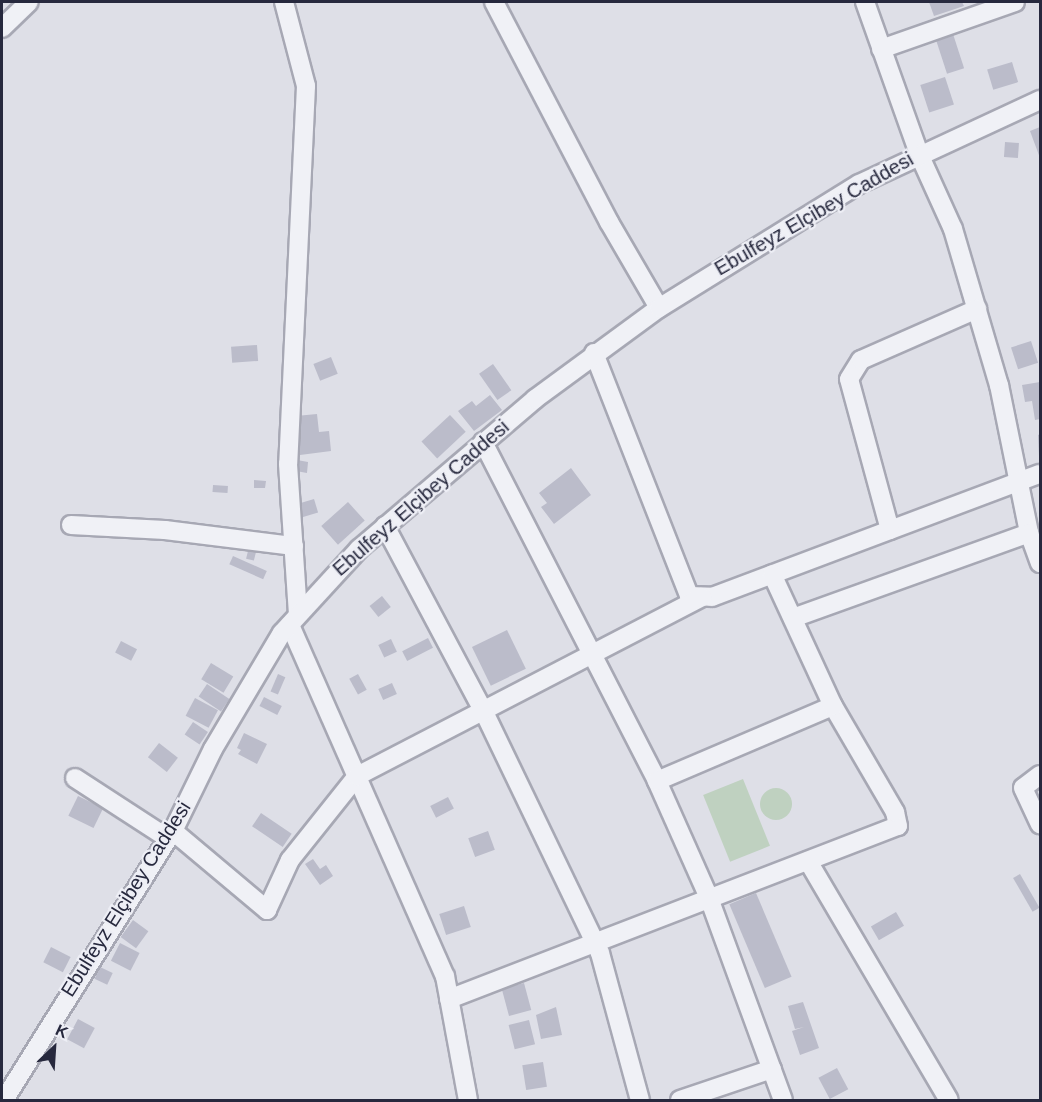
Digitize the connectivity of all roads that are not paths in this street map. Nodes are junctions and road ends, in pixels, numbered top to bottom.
1 (29, 2) edge
2 (284, 2) edge
3 (494, 2) edge
4 (865, 2) edge
5 (1015, 2) edge
6 (2, 28) edge
7 (881, 49) junction
8 (1041, 100) edge
9 (919, 153) junction
10 (659, 308) junction
11 (976, 309) junction
12 (594, 353) junction
13 (483, 442) junction
14 (1041, 474) edge
15 (1018, 481) junction
16 (71, 525) dead end
17 (385, 526) junction
18 (890, 530) junction
19 (1029, 533) junction
20 (294, 546) junction
21 (1041, 563) edge
22 (772, 574) junction
23 (702, 597) junction
24 (793, 618) junction
25 (294, 619) junction
26 (593, 654) junction
27 (833, 706) junction
28 (484, 712) junction
29 (1041, 775) edge
30 (357, 776) junction
31 (75, 778) dead end
32 (657, 781) junction
33 (1041, 824) edge
34 (170, 834) junction
35 (808, 861) junction
36 (709, 898) junction
37 (594, 941) junction
38 (449, 999) junction
39 (772, 1069) junction
40 (4, 1101) edge
41 (468, 1101) edge
42 (640, 1101) edge
43 (680, 1101) edge
44 (783, 1101) edge
45 (949, 1101) edge

1 - 6 street
2 - 20 street
3 - 10 street
4 - 7 street
5 - 7 street
7 - 9 street
8 - 9 street, Ebulfeyz Elçibey Caddesi
9 - 10 street, Ebulfeyz Elçibey Caddesi
9 - 11 street
10 - 12 street, Ebulfeyz Elçibey Caddesi
11 - 15 street
11 - 18 street
12 - 13 street, Ebulfeyz Elçibey Caddesi
12 - 23 street
13 - 17 street, Ebulfeyz Elçibey Caddesi
13 - 26 street
14 - 15 street
15 - 18 street
15 - 19 street
16 - 20 street
17 - 25 street, Ebulfeyz Elçibey Caddesi
17 - 28 street
18 - 22 street
19 - 21 street
19 - 24 street
20 - 25 street
22 - 23 street
22 - 24 street
23 - 26 street
24 - 27 street
25 - 30 street
25 - 34 street, Ebulfeyz Elçibey Caddesi
26 - 28 street
26 - 32 street
27 - 32 street
27 - 35 street
28 - 30 street
28 - 37 street
29 - 33 street
30 - 34 street
30 - 38 street
31 - 34 street
32 - 36 street
34 - 40 street, Ebulfeyz Elçibey Caddesi
35 - 36 street
35 - 45 street
36 - 37 street
36 - 39 street
37 - 38 street
37 - 42 street
38 - 41 street
39 - 43 street
39 - 44 street

